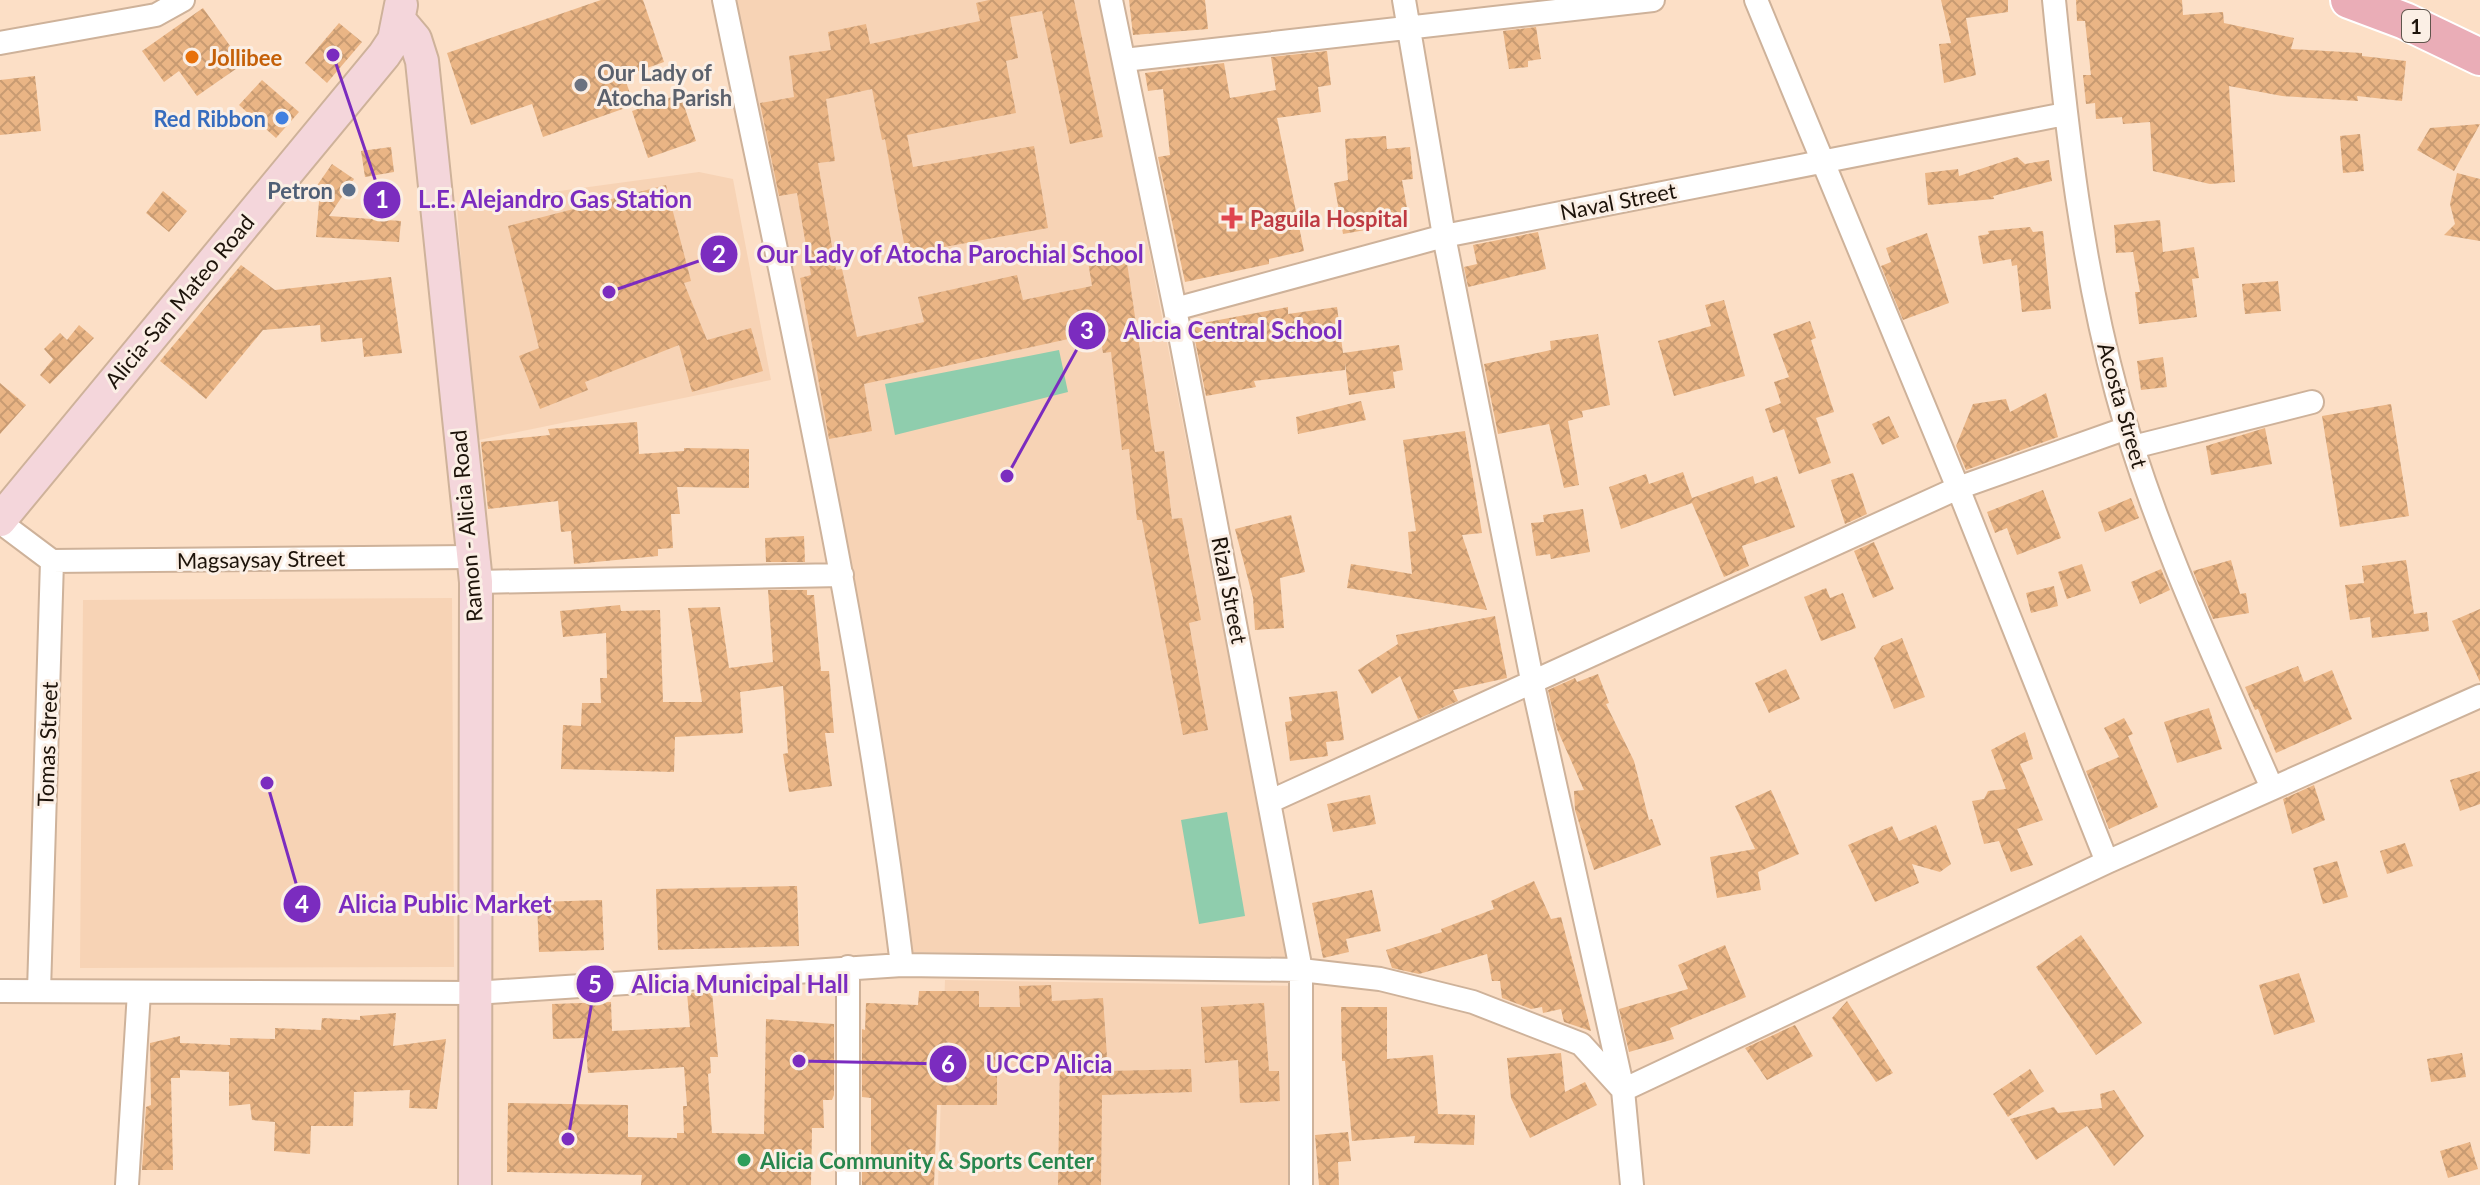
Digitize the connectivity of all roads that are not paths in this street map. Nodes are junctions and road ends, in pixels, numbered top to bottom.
1 (183, 0) edge
2 (724, 0) edge
3 (1111, 0) edge
4 (1404, 0) edge
5 (1653, 0) edge
6 (1756, 0) edge
7 (2054, 0) edge
8 (2349, 0) edge
9 (400, 10) edge
10 (1407, 30) junction
11 (0, 43) edge
12 (2480, 57) edge
13 (1124, 60) junction
14 (2065, 114) junction
15 (1820, 160) junction
16 (1444, 236) junction
17 (1175, 309) junction
18 (2312, 402) dead end
19 (2130, 437) junction
20 (1958, 488) junction
21 (0, 521) edge
22 (52, 561) junction
23 (473, 569) junction
24 (842, 575) junction
25 (1533, 685) junction
26 (2480, 696) edge
27 (2272, 788) junction
28 (1271, 801) junction
29 (2107, 862) junction
30 (902, 965) junction
31 (848, 967) junction
32 (1301, 970) junction
33 (0, 991) edge
34 (39, 991) junction
35 (139, 992) junction
36 (474, 993) junction
37 (1623, 1090) junction
38 (127, 1185) edge
39 (475, 1185) edge
40 (848, 1185) edge
41 (1301, 1185) edge
42 (1632, 1185) edge

1 - 11 street
2 - 24 street
3 - 13 street, Rizal Street
4 - 10 street
5 - 10 street
6 - 15 street
7 - 14 street, Acosta Street
8 - 12 main road, 1
9 - 21 main road, Alicia-San Mateo Road
9 - 23 main road, Ramon - Alicia Road
10 - 13 street
10 - 16 street
13 - 17 street, Rizal Street
14 - 15 street, Naval Street
14 - 19 street, Acosta Street
15 - 16 street, Naval Street
15 - 20 street
16 - 17 street, Naval Street
16 - 25 street
17 - 28 street, Rizal Street
18 - 19 street
19 - 20 street
19 - 27 street, Acosta Street
20 - 25 street
20 - 29 street
21 - 22 street
22 - 23 street, Magsaysay Street
22 - 34 street, Tomas Street
23 - 24 street, Magsaysay Street
23 - 36 main road, Ramon - Alicia Road
24 - 30 street
25 - 28 street
25 - 37 street
26 - 27 street
27 - 29 street
28 - 32 street, Rizal Street
29 - 37 street
30 - 31 street
30 - 32 street
31 - 36 street
31 - 40 street
32 - 37 street
32 - 41 street, Rizal Street
33 - 34 street
34 - 35 street
35 - 36 street
35 - 38 street
36 - 39 main road, Ramon - Alicia Road
37 - 42 street

